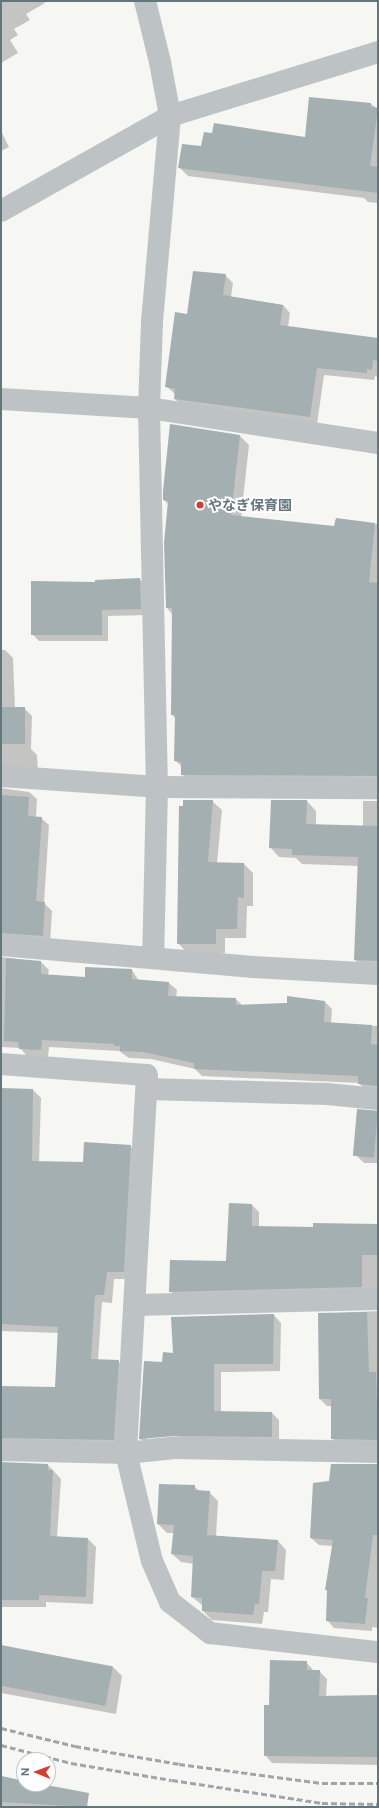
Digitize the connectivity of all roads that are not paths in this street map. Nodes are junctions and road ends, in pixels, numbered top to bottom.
1 (145, 1) edge
2 (378, 52) edge
3 (170, 116) junction
4 (1, 211) edge
5 (1, 399) edge
6 (149, 408) junction
7 (378, 443) edge
8 (1, 776) edge
9 (157, 787) junction
10 (378, 788) edge
11 (1, 945) edge
12 (153, 958) junction
13 (378, 974) edge
14 (1, 1064) edge
15 (147, 1089) junction
16 (378, 1099) edge
17 (378, 1300) edge
18 (136, 1306) junction
19 (1, 1450) edge
20 (378, 1452) edge
21 (126, 1453) junction
22 (378, 1652) edge

1 - 3 street
2 - 3 street
3 - 4 street
3 - 6 street
5 - 6 street
6 - 7 street
6 - 9 street
8 - 9 street
9 - 10 street
9 - 12 street
11 - 12 street
12 - 13 street
14 - 15 street
15 - 16 street
15 - 18 street
17 - 18 street
18 - 21 street
19 - 21 street
20 - 21 street
21 - 22 street

